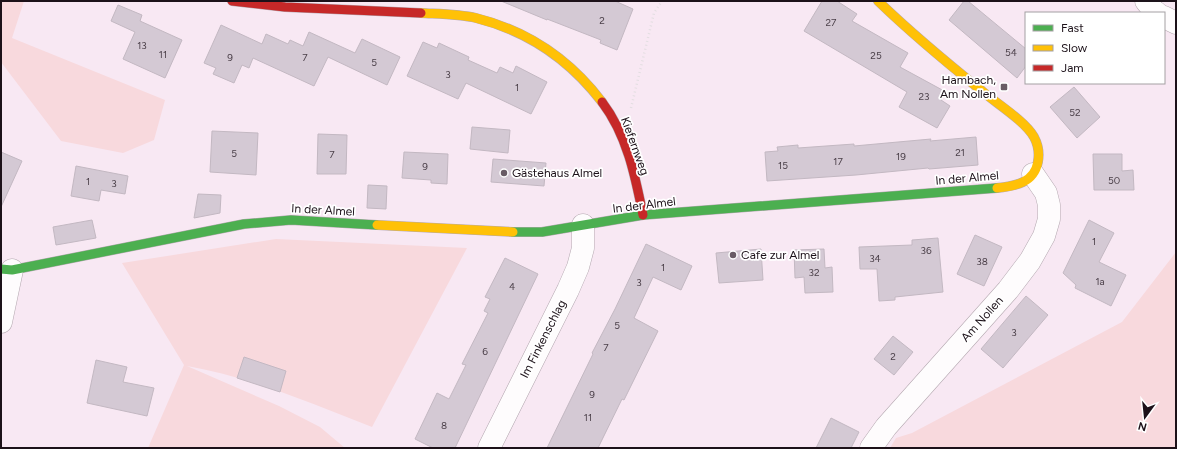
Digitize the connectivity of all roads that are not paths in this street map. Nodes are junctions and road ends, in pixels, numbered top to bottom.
1 (232, 1) edge
2 (878, 1) edge
3 (1146, 1) edge
4 (1156, 12) edge
5 (1165, 18) edge
6 (1176, 23) edge
7 (1033, 174) junction
8 (643, 215) junction
9 (583, 225) junction
10 (6, 270) edge
11 (1, 322) edge
12 (489, 448) edge
13 (871, 448) edge

1 - 8 street, Kiefernweg
2 - 7 street
3 - 4 street
5 - 6 street
7 - 8 street, In der Almel
7 - 13 street, Am Nollen
8 - 9 street, In der Almel
9 - 10 street, In der Almel
9 - 12 street, Im Finkenschlag
10 - 11 street

